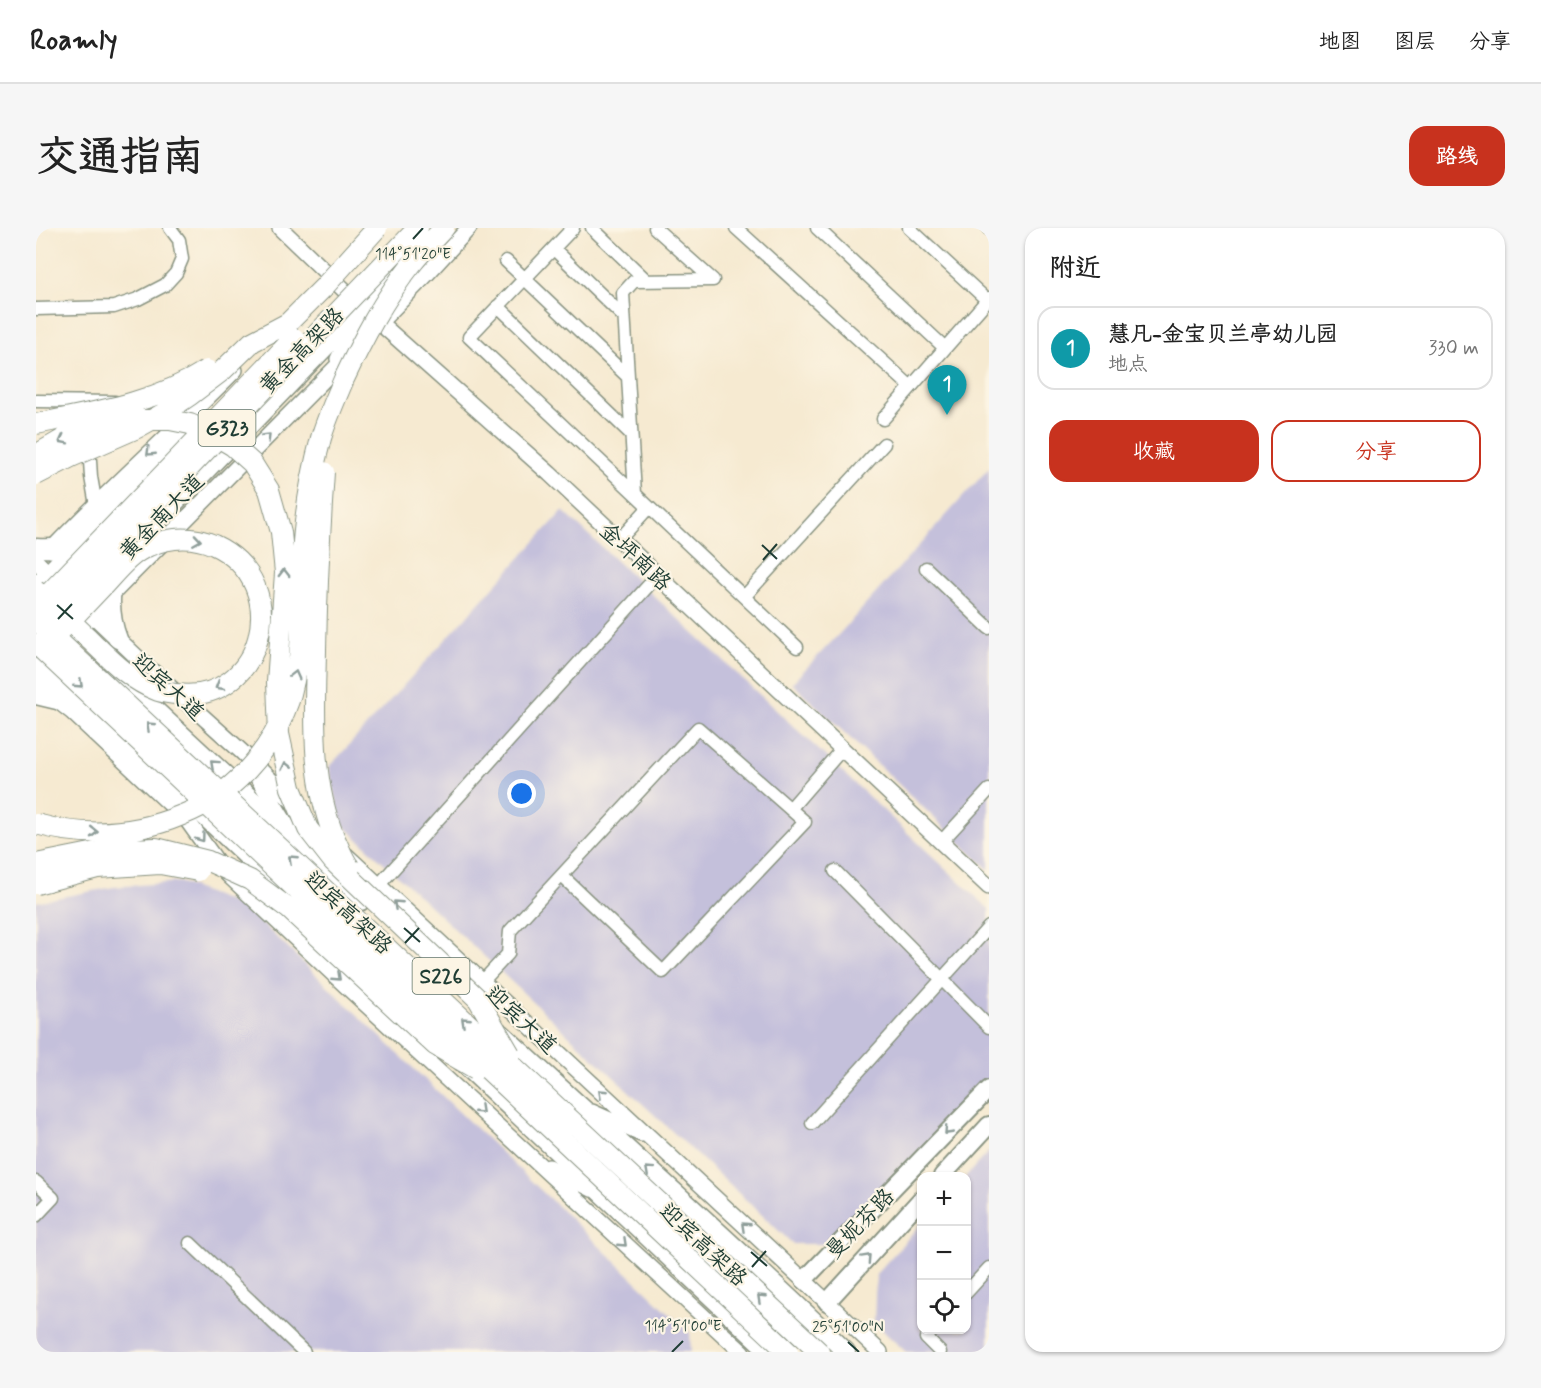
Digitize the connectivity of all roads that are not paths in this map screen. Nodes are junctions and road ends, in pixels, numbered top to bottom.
1 (170, 228) edge
2 (280, 228) edge
3 (367, 228) edge
4 (377, 228) edge
5 (387, 228) edge
6 (400, 228) edge
7 (418, 228) edge
8 (435, 228) edge
9 (444, 228) edge
10 (469, 228) edge
11 (573, 228) edge
12 (592, 228) edge
13 (655, 228) edge
14 (736, 228) edge
15 (817, 228) edge
16 (909, 228) edge
17 (554, 249) junction
18 (506, 261) dead end
19 (425, 276) junction
20 (525, 278) junction
21 (331, 279) junction
22 (646, 280) junction
23 (988, 299) edge
24 (498, 306) junction
25 (363, 308) junction
26 (36, 309) edge
27 (623, 316) junction
28 (380, 322) junction
29 (252, 342) junction
30 (945, 348) junction
31 (332, 371) junction
32 (627, 376) junction
33 (911, 387) junction
34 (337, 396) junction
35 (36, 401) edge
36 (88, 401) junction
37 (209, 405) junction
38 (883, 419) dead end
39 (36, 424) edge
40 (631, 434) junction
41 (884, 444) dead end
42 (36, 455) edge
43 (36, 475) edge
44 (635, 494) junction
45 (649, 507) junction
46 (98, 513) junction
47 (81, 540) junction
48 (619, 540) junction
49 (120, 559) junction
50 (40, 564) edge
51 (926, 568) dead end
52 (657, 576) junction
53 (36, 591) edge
54 (110, 596) junction
55 (744, 597) junction
56 (36, 601) edge
57 (78, 602) junction
58 (36, 607) edge
59 (92, 615) junction
60 (36, 620) edge
61 (59, 622) junction
62 (989, 628) edge
63 (36, 629) edge
64 (73, 635) junction
65 (118, 639) junction
66 (796, 647) dead end
67 (37, 662) edge
68 (36, 695) edge
69 (57, 700) junction
70 (842, 749) junction
71 (242, 752) junction
72 (989, 790) edge
73 (790, 809) junction
74 (36, 824) edge
75 (293, 837) junction
76 (941, 842) junction
77 (36, 864) edge
78 (835, 871) dead end
79 (562, 876) junction
80 (36, 884) edge
81 (989, 887) edge
82 (374, 892) junction
83 (289, 909) junction
84 (989, 927) edge
85 (942, 979) junction
86 (482, 982) junction
87 (989, 1027) edge
88 (522, 1074) junction
89 (508, 1089) junction
90 (989, 1089) edge
91 (580, 1107) junction
92 (812, 1123) dead end
93 (989, 1125) edge
94 (652, 1139) junction
95 (533, 1159) junction
96 (946, 1172) edge
97 (36, 1182) edge
98 (602, 1194) junction
99 (917, 1203) edge
100 (36, 1216) edge
101 (190, 1243) dead end
102 (989, 1268) edge
103 (804, 1280) junction
104 (971, 1288) edge
105 (827, 1302) junction
106 (799, 1307) junction
107 (929, 1334) edge
108 (760, 1349) edge
109 (304, 1352) edge
110 (742, 1352) edge
111 (788, 1352) edge
112 (819, 1352) edge
113 (846, 1352) edge
114 (879, 1352) edge
115 (940, 1352) edge

1 - 26 street
2 - 21 street, 金坪南路
3 - 21 street
4 - 29 highway, bridge
5 - 21 main road, 黄金南大道
6 - 58 highway, 黄金高架路 / G323, bridge
7 - 63 highway, 黄金高架路 / G323, bridge
8 - 25 main road, 黄金南大道
9 - 34 highway, bridge
10 - 19 street
11 - 17 street
12 - 22 street
13 - 22 street
14 - 33 street
15 - 30 street
16 - 23 street
17 - 20 street
17 - 27 street
18 - 20 street
19 - 25 street
19 - 28 street
20 - 24 street
20 - 32 street
21 - 25 street, 金坪南路
21 - 37 main road, 黄金南大道
21 - 37 street
22 - 27 street
23 - 30 street
24 - 40 street
24 - 44 street
25 - 28 street, 金坪南路
25 - 31 street
25 - 49 main road, 黄金南大道
27 - 32 street
28 - 31 street
28 - 48 street, 金坪南路
29 - 39 highway, bridge
29 - 43 highway, bridge
30 - 33 street
54 -> 31 street
32 - 40 street
33 - 38 street
74 -> 34 highway, bridge
34 - 82 highway, bridge
35 - 36 street
36 - 37 street
36 - 46 street
37 -> 46 main road, 黄金南大道
40 - 44 street
41 - 55 street
82 -> 42 highway, bridge
44 - 45 street
45 - 48 street
45 - 55 street
46 - 47 main road, 黄金南大道
46 - 50 street
47 - 50 main road, 黄金南大道
47 - 50 main road
48 - 52 street, 金坪南路
49 - 54 main road
49 - 57 main road, 黄金南大道
50 - 57 street, 迎宾大道
51 - 62 street
52 - 70 street, 金坪南路
52 - 82 street
67 -> 53 highway, bridge
54 - 59 street
54 - 65 main road
55 - 66 street
56 - 61 main road, 迎宾大道 / S226
57 - 59 street, 迎宾大道
57 - 61 main road, 黄金南大道
59 - 64 street
59 - 65 street, 迎宾大道
88 -> 60 highway, 迎宾高架路, bridge
61 - 64 main road, 迎宾大道 / S226
61 - 67 main road, 黄金南大道
64 - 67 street
75 -> 64 main road, 迎宾大道 / S226
65 - 71 street, 迎宾大道
67 - 69 street
67 -> 89 highway, 迎宾高架路, bridge
67 - 98 main road, S226
68 - 69 main road
69 -> 95 street
70 - 73 street
70 - 76 street, 金坪南路
71 - 75 street
71 - 82 street, 迎宾大道
72 - 76 street
73 - 79 street
73 - 79 street
75 - 91 main road, 迎宾大道 / S226
76 - 81 street, 金坪南路
77 - 83 highway, bridge
78 - 85 street
79 - 86 street
80 - 83 highway, bridge
86 -> 82 street, 迎宾大道
82 - 88 highway, bridge
83 - 89 highway, bridge
84 - 85 street
85 - 87 street
85 - 92 street
94 -> 86 street, 迎宾大道
112 -> 88 highway, 迎宾高架路, bridge
89 - 111 highway, 迎宾高架路, bridge
90 -> 103 main road, 曼妮芬路
91 - 94 street
106 -> 91 main road, 迎宾大道 / S226
93 - 96 main road
103 -> 94 street, 迎宾大道
95 - 98 street
95 -> 110 street
97 - 100 street
98 - 108 main road, S226
105 -> 99 main road, 曼妮芬路
101 - 109 street
102 - 104 street
103 - 105 street, 迎宾大道
103 - 106 street
105 - 106 street
105 - 114 street, 迎宾大道
106 - 108 street
106 - 113 main road, 迎宾大道 / S226
107 - 115 street

